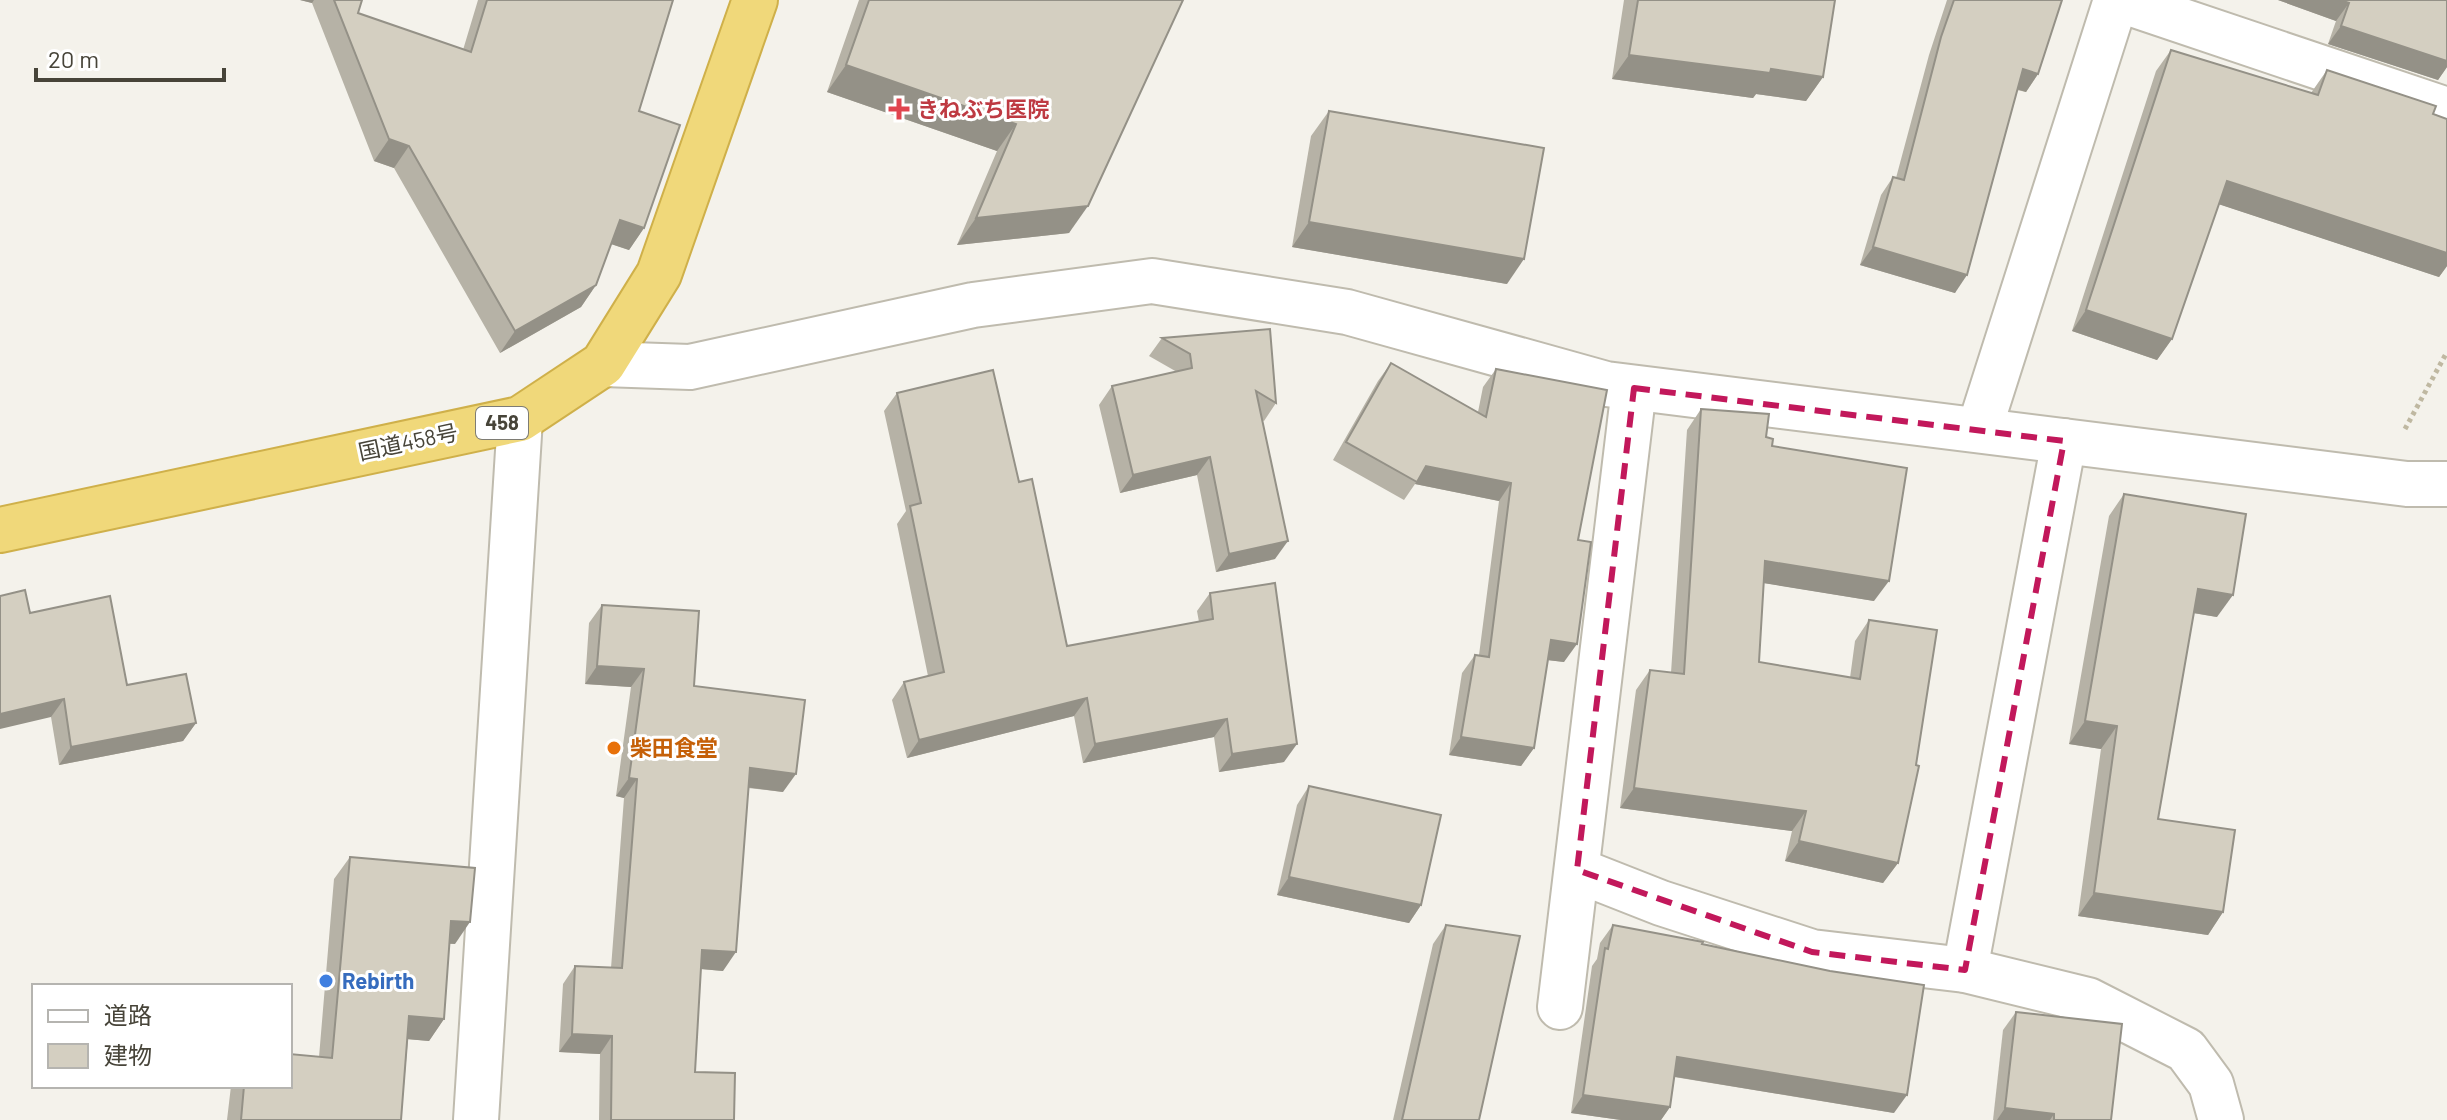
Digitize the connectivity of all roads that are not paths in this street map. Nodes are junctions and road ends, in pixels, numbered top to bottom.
1 (755, 0) edge
2 (2118, 0) edge
3 (2447, 110) edge
4 (603, 364) junction
5 (1634, 388) junction
6 (520, 419) junction
7 (1979, 430) junction
8 (2064, 441) junction
9 (2411, 482) edge
10 (0, 530) edge
11 (1577, 870) junction
12 (1965, 970) junction
13 (1560, 1007) dead end
14 (476, 1120) edge
15 (2221, 1120) edge

1 - 4 highway, 国道458号 / 458
2 - 3 street
2 - 7 street
4 - 5 street
4 - 6 highway, 国道458号 / 458
5 - 7 street
5 - 11 street
6 - 10 highway, 国道458号 / 458
6 - 14 street
7 - 8 street
8 - 9 street
8 - 12 street
11 - 12 street
11 - 13 street
12 - 15 street

